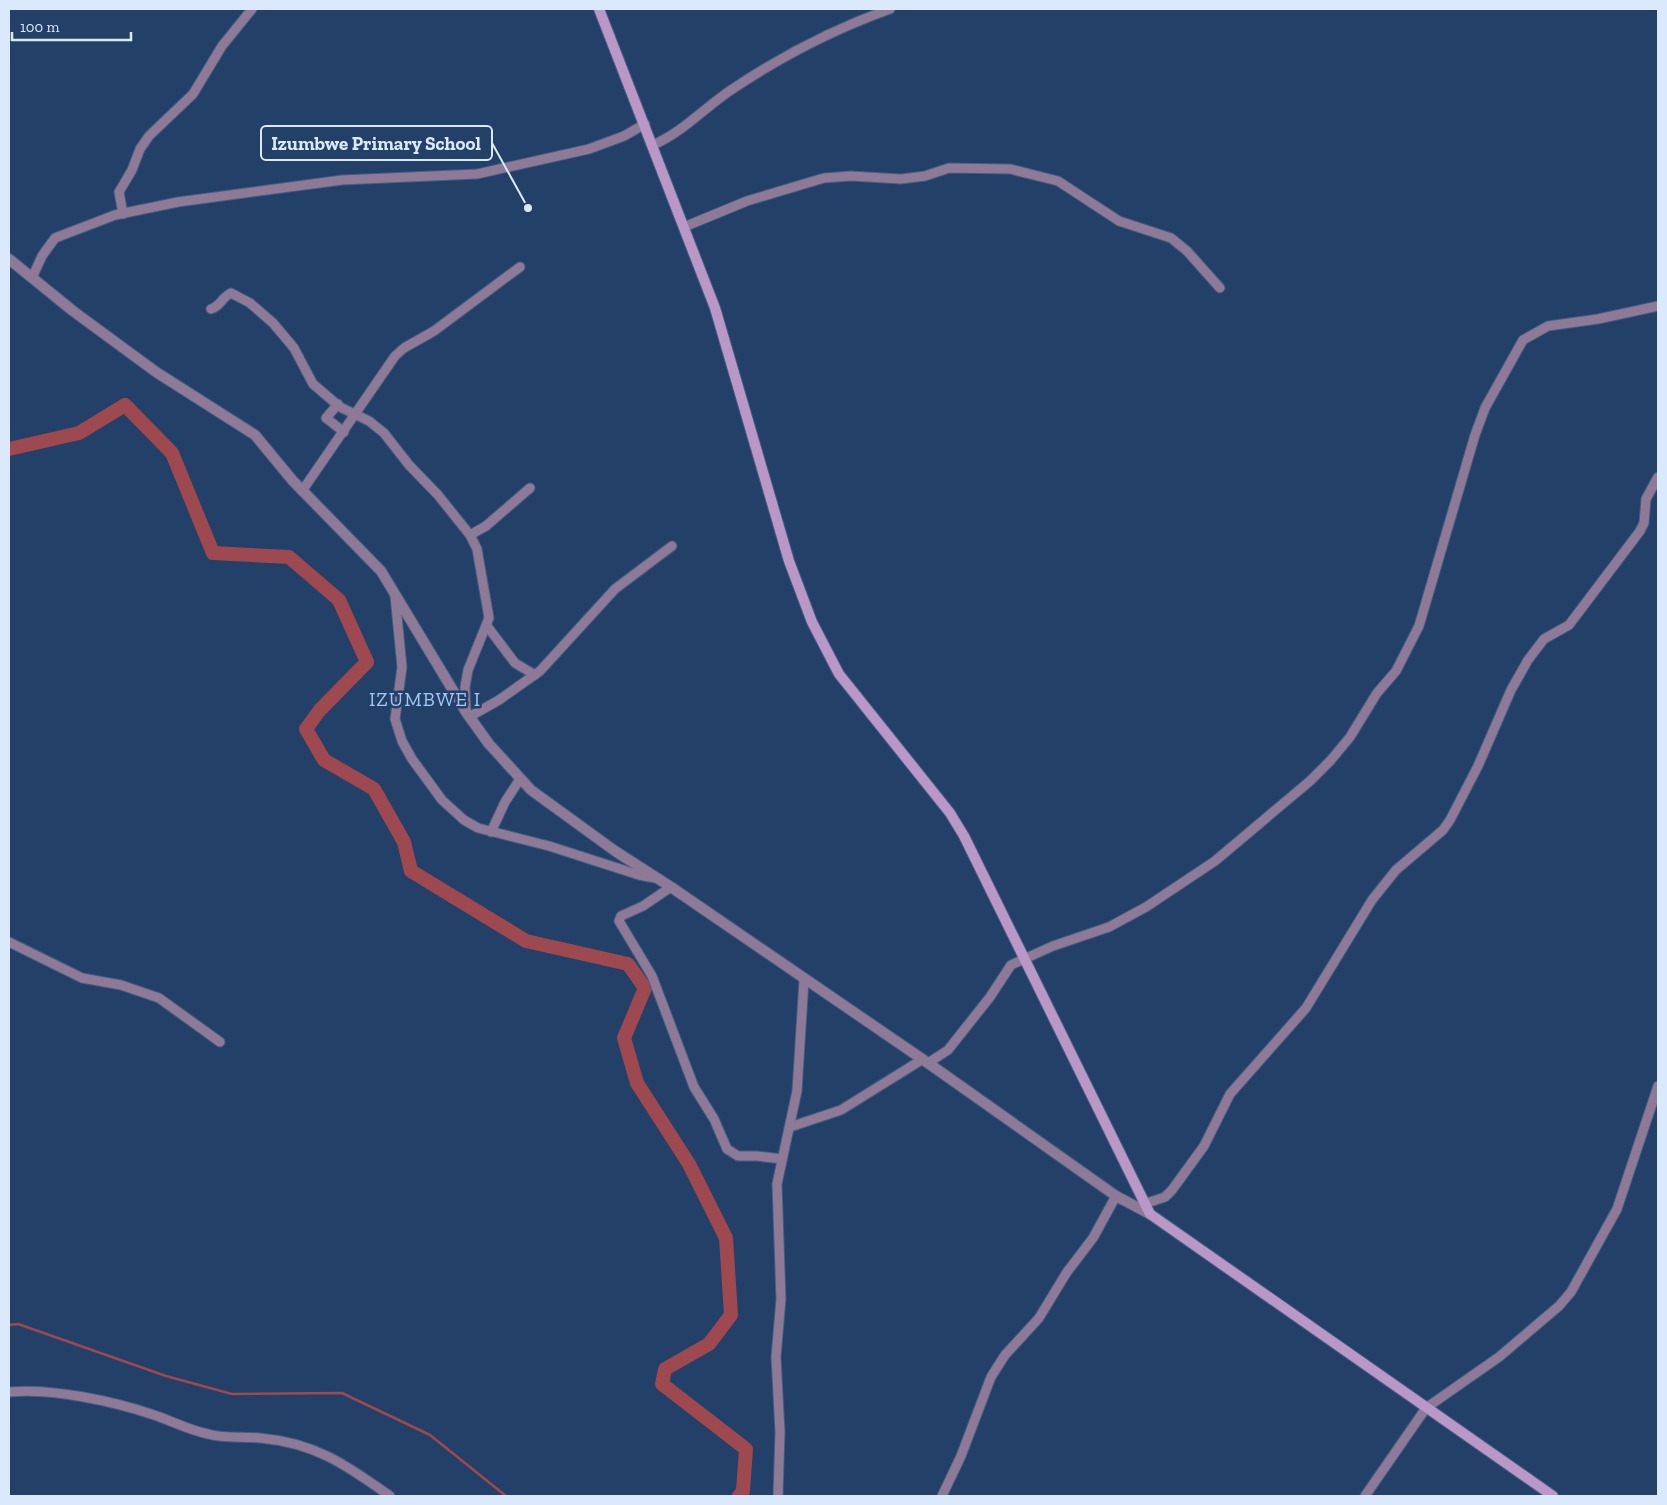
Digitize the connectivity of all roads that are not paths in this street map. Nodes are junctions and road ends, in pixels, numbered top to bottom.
1 (252, 9) edge
2 (599, 9) edge
3 (890, 9) edge
4 (645, 124) junction
5 (653, 145) junction
6 (123, 214) junction
7 (684, 227) junction
8 (9, 260) edge
9 (520, 266) dead end
10 (32, 278) junction
11 (1220, 288) dead end
12 (1658, 306) edge
13 (211, 309) dead end
14 (338, 404) junction
15 (355, 415) junction
16 (344, 432) junction
17 (1658, 477) edge
18 (530, 488) dead end
19 (302, 491) junction
20 (470, 535) junction
21 (672, 546) dead end
22 (395, 593) junction
23 (487, 626) junction
24 (535, 675) junction
25 (468, 715) junction
26 (520, 779) junction
27 (491, 832) junction
28 (656, 878) junction
29 (671, 887) junction
30 (9, 942) edge
31 (1024, 958) junction
32 (804, 980) junction
33 (220, 1042) dead end
34 (925, 1061) junction
35 (1658, 1086) edge
36 (790, 1127) junction
37 (782, 1159) junction
38 (1116, 1196) junction
39 (1144, 1204) junction
40 (1150, 1214) junction
41 (9, 1392) edge
42 (1426, 1408) junction
43 (390, 1496) edge
44 (778, 1496) edge
45 (942, 1496) edge
46 (1365, 1496) edge
47 (1553, 1496) edge

1 - 6 street
2 - 4 main road
3 - 5 street
4 - 5 main road
4 - 6 street
5 - 7 main road
6 - 10 street
7 - 11 street
7 - 31 main road
8 - 10 street
9 - 15 street
10 - 19 street
12 - 31 street
13 - 14 street
14 - 15 street
14 - 16 street
15 - 16 street
15 - 20 street
16 - 19 street
17 - 39 street
18 - 20 street
19 - 22 street
20 - 23 street
21 - 24 street
22 - 25 street
22 - 27 street
23 - 24 street
23 - 25 street
24 - 25 street
25 - 26 street
26 - 27 street
26 - 28 street
27 - 28 street
28 - 29 street
29 - 32 street
29 - 37 street
30 - 33 street
31 - 34 street
31 - 39 main road
32 - 34 street
32 - 36 street
34 - 36 street
34 - 38 street
35 - 42 street
36 - 37 street
37 - 44 street
38 - 40 street
38 - 45 street
39 - 40 main road
40 - 42 main road
41 - 43 street
42 - 46 street
42 - 47 main road

